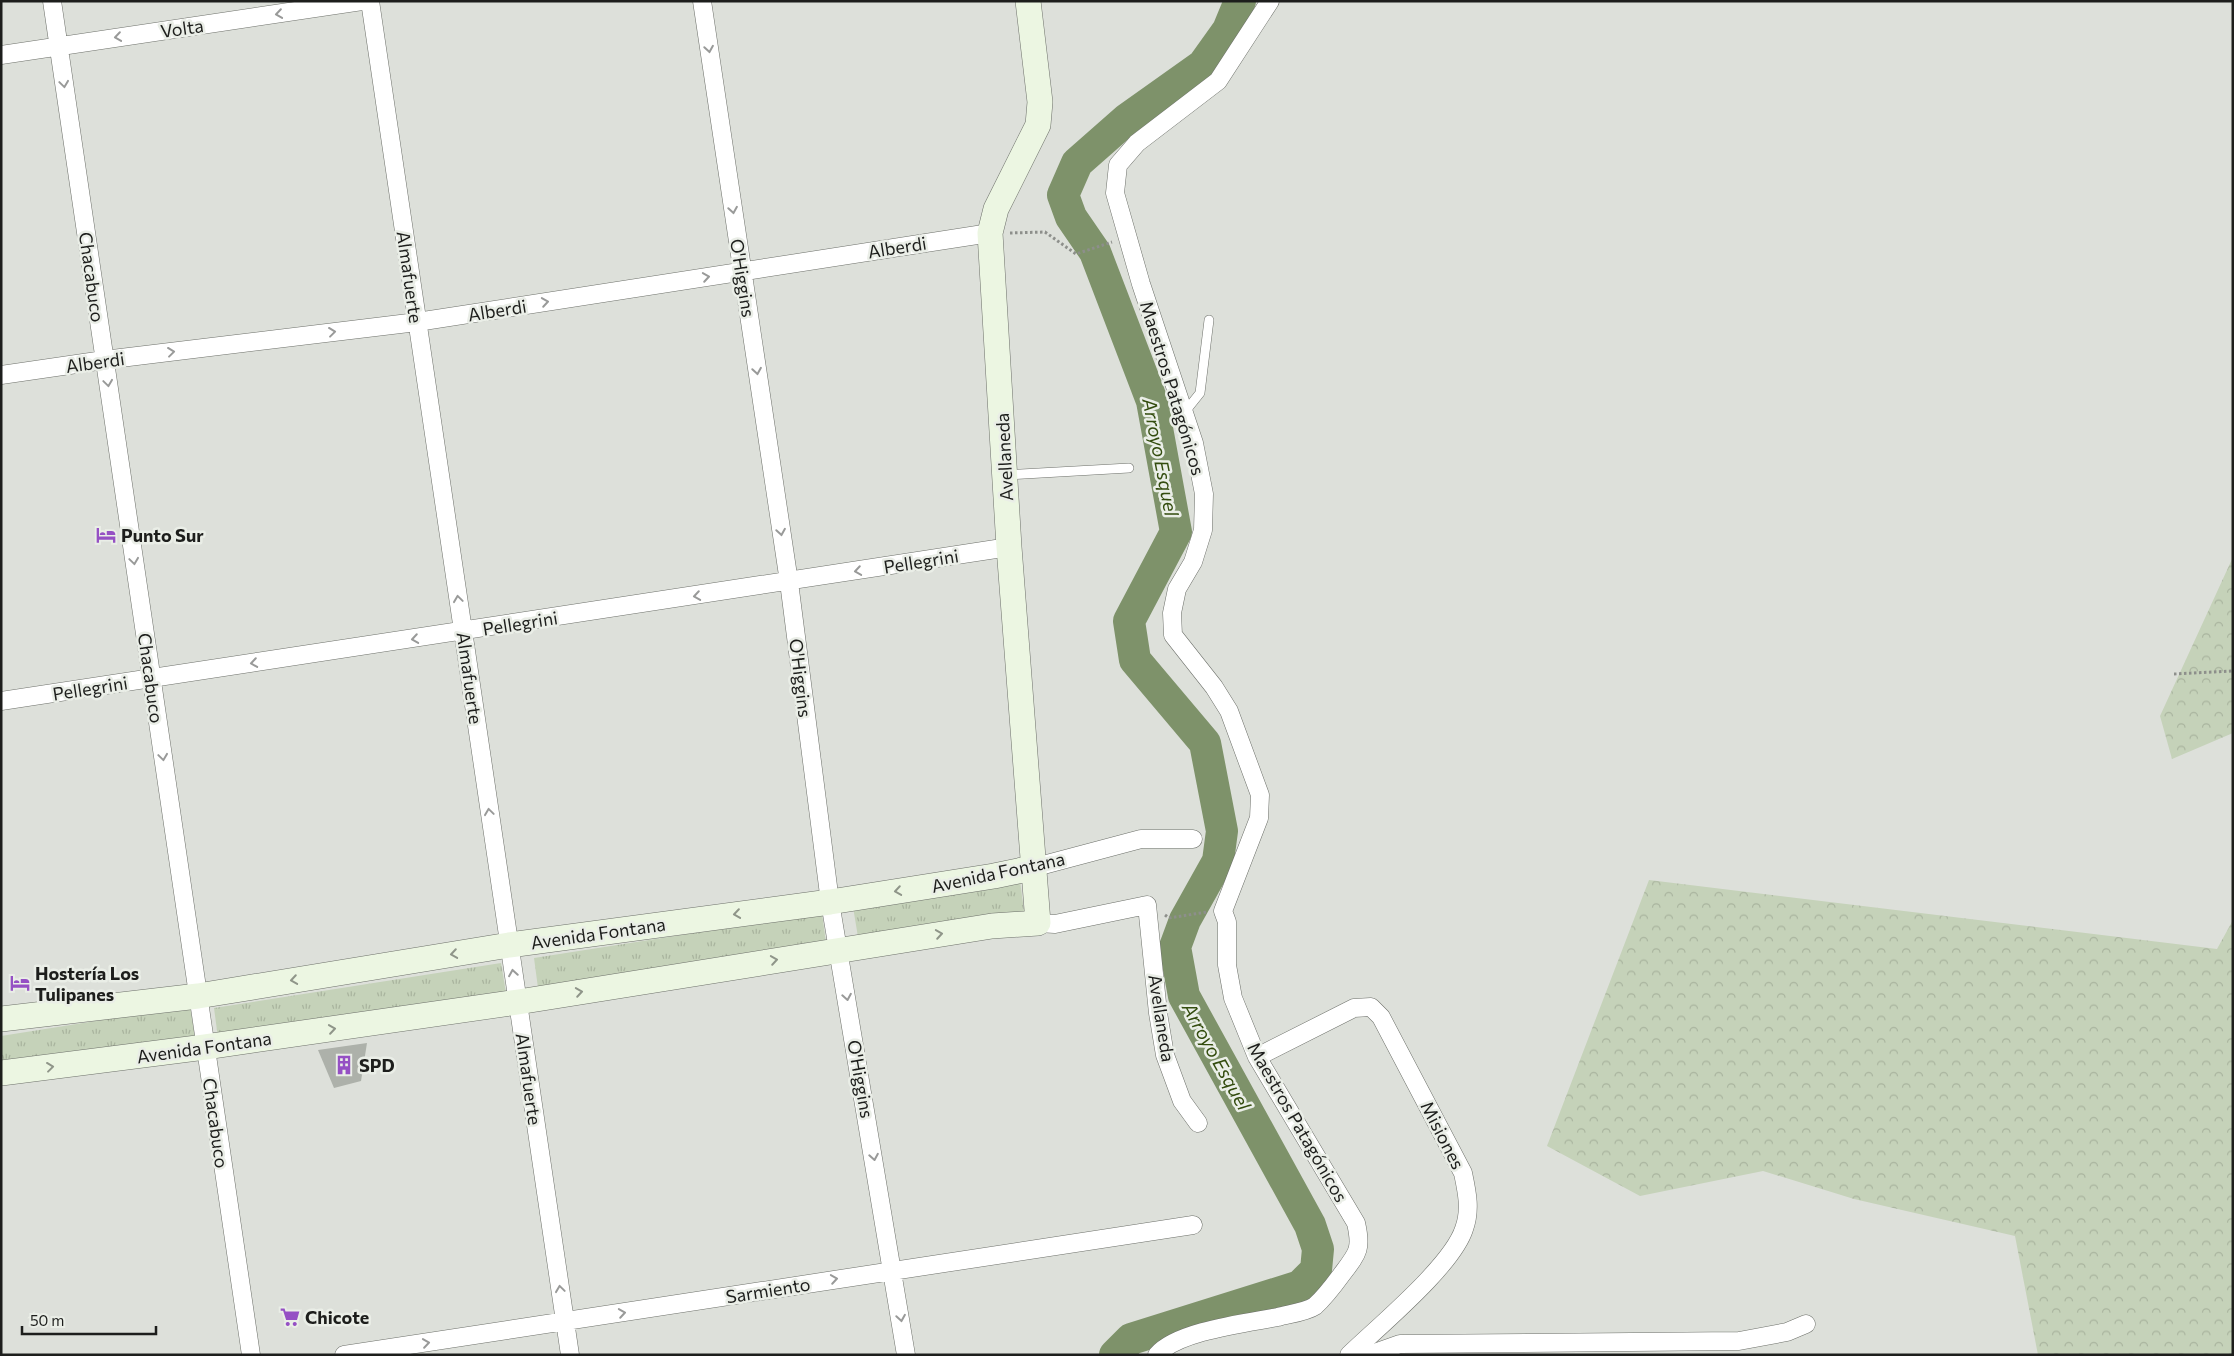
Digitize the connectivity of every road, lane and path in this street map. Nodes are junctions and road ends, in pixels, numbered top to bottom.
1 (52, 1) edge
2 (362, 1) edge
3 (370, 1) edge
4 (702, 1) edge
5 (1028, 1) edge
6 (1270, 1) edge
7 (58, 46) junction
8 (1, 55) edge
9 (990, 233) junction
10 (1108, 244) dead end
11 (742, 271) junction
12 (1209, 320) dead end
13 (417, 322) junction
14 (104, 360) junction
15 (1, 375) edge
16 (1184, 413) junction
17 (1129, 468) dead end
18 (1005, 475) junction
19 (1009, 547) junction
20 (788, 582) junction
21 (463, 632) junction
22 (2233, 671) edge
23 (2174, 674) dead end
24 (151, 679) junction
25 (1, 701) edge
26 (1193, 839) dead end
27 (1032, 868) junction
28 (830, 902) junction
29 (1147, 905) joint
30 (1205, 912) dead end
31 (1169, 918) dead end
32 (1038, 924) junction
33 (509, 944) junction
34 (838, 949) junction
35 (198, 996) junction
36 (518, 1002) junction
37 (1, 1019) edge
38 (205, 1047) junction
39 (1257, 1057) junction
40 (1, 1073) edge
41 (1198, 1123) dead end
42 (1193, 1225) dead end
43 (893, 1270) junction
44 (565, 1322) junction
45 (1806, 1324) dead end
46 (251, 1355) edge
47 (344, 1355) edge
48 (570, 1355) edge
49 (906, 1355) edge
50 (1157, 1355) edge
51 (1349, 1355) edge
52 (1369, 1355) edge

1 - 7 street, Chacabuco
2 -> 7 street, Volta
3 - 13 street, Almafuerte
4 -> 11 street, O'Higgins
5 - 9 street, Avellaneda
6 - 16 street, Maestros Patagónicos
7 - 8 street, Volta
7 -> 14 street, Chacabuco
9 - 10 path
9 - 11 street, Alberdi
9 - 18 street, Avellaneda
13 -> 11 street, Alberdi
11 -> 20 street, O'Higgins
12 - 16 lane
14 -> 13 street, Alberdi
21 -> 13 street, Almafuerte
14 - 15 street, Alberdi
14 -> 24 street, Chacabuco
16 - 39 street, Maestros Patagónicos
17 - 18 lane
18 - 19 street, Avellaneda
19 -> 20 street, Pellegrini
19 - 27 street, Avellaneda
20 -> 21 street, Pellegrini
20 - 28 street, O'Higgins
21 -> 24 street, Pellegrini
33 -> 21 street, Almafuerte
22 - 23 path
24 - 25 street, Pellegrini
24 -> 35 street, Chacabuco
26 - 27 street, Avenida Fontana
27 -> 28 street, Avenida Fontana
27 - 32 street, Avellaneda
28 -> 33 street, Avenida Fontana
28 - 34 street, O'Higgins
29 - 32 street, Avenida Fontana
29 - 41 street, Avellaneda
30 - 31 path
34 -> 32 street, Avenida Fontana
33 -> 35 street, Avenida Fontana
36 -> 33 street, Almafuerte
36 -> 34 street, Avenida Fontana
34 -> 43 street, O'Higgins
35 - 37 street, Avenida Fontana
35 - 38 street, Chacabuco
38 -> 36 street, Avenida Fontana
44 -> 36 street, Almafuerte
40 -> 38 street, Avenida Fontana
38 - 46 street, Chacabuco
39 - 50 street, Maestros Patagónicos
39 - 51 street, Misiones
42 - 43 street, Sarmiento
44 -> 43 street, Sarmiento
43 -> 49 street, O'Higgins
47 -> 44 street, Sarmiento
44 - 48 street, Almafuerte
45 - 52 street

